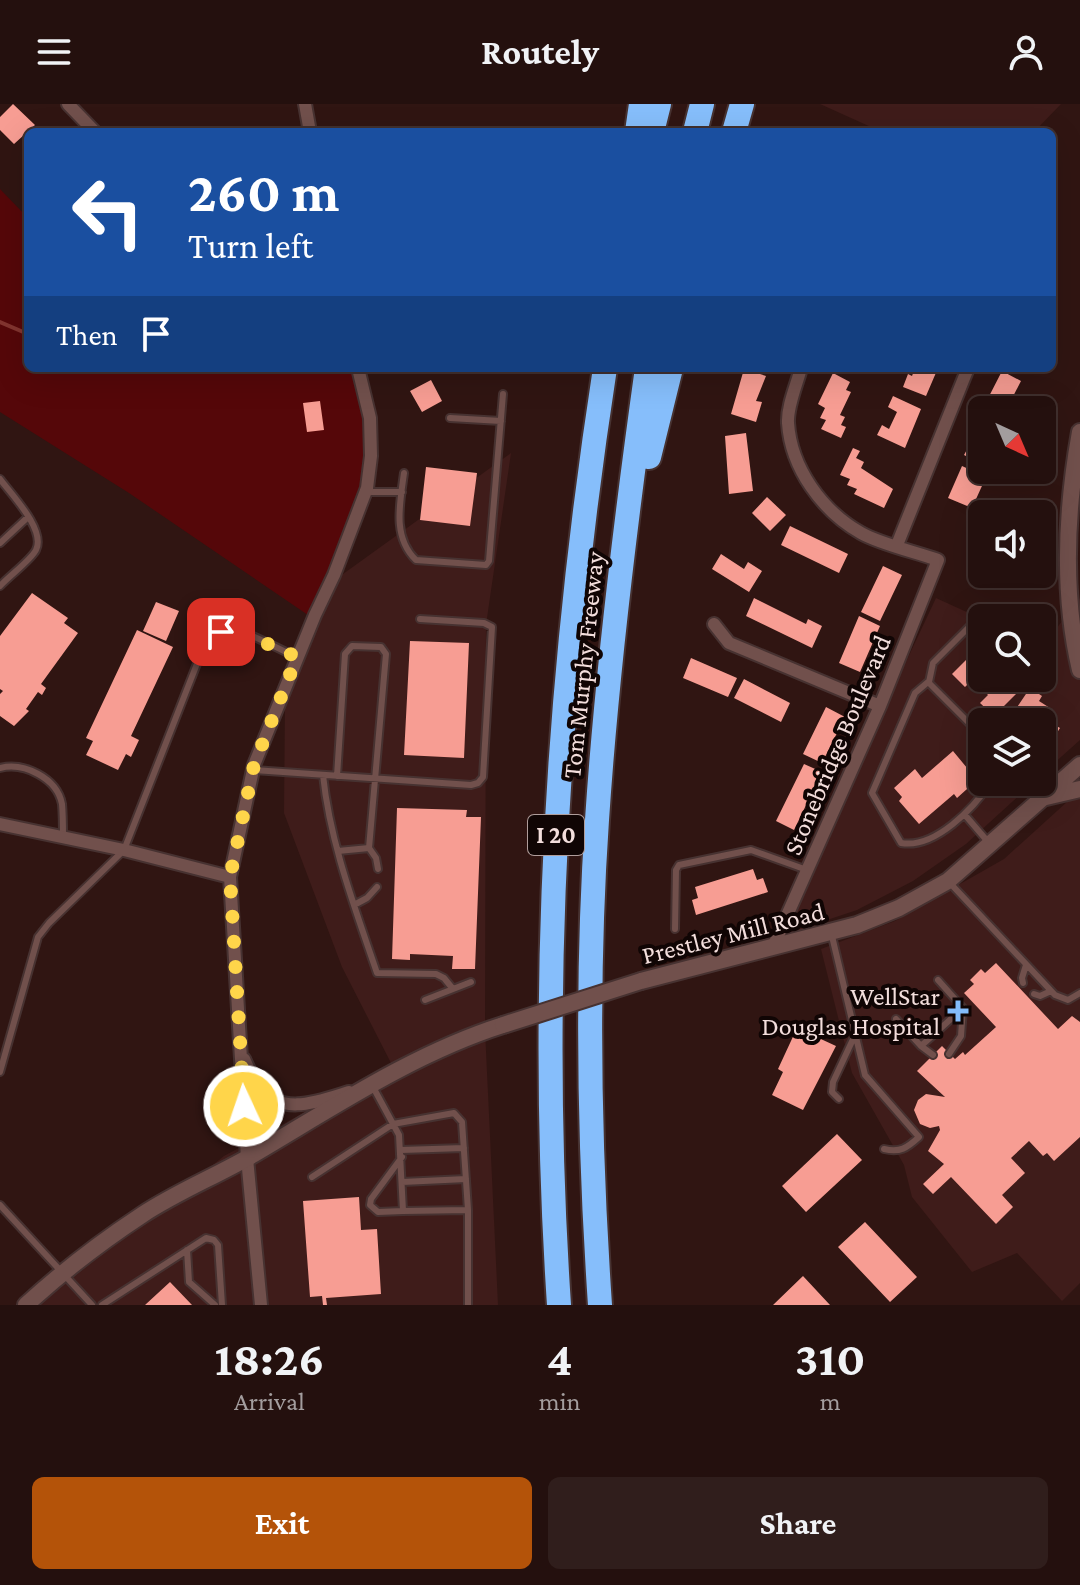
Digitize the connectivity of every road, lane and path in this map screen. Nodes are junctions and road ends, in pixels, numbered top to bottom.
1 (68, 104) edge
2 (305, 104) edge
3 (641, 104) edge
4 (659, 104) edge
5 (702, 104) edge
6 (742, 104) edge
7 (91, 128) edge
8 (309, 128) edge
9 (638, 128) edge
10 (653, 128) edge
11 (696, 128) edge
12 (735, 128) edge
13 (359, 372) edge
14 (604, 372) edge
15 (646, 372) edge
16 (670, 372) edge
17 (800, 372) edge
18 (966, 372) edge
19 (503, 394) dead end
20 (450, 418) dead end
21 (501, 421) junction
22 (1080, 432) edge
23 (404, 473) dead end
24 (0, 479) edge
25 (365, 492) junction
26 (402, 492) junction
27 (28, 517) junction
28 (0, 543) edge
29 (897, 545) junction
30 (619, 571) junction
31 (0, 586) edge
32 (420, 619) dead end
33 (714, 624) dead end
34 (968, 628) edge
35 (297, 657) junction
36 (1080, 670) edge
37 (929, 682) junction
38 (880, 706) junction
39 (968, 722) edge
40 (1080, 765) edge
41 (0, 768) edge
42 (253, 770) junction
43 (323, 775) junction
44 (337, 776) junction
45 (376, 779) junction
46 (1080, 789) edge
47 (980, 796) edge
48 (1041, 799) junction
49 (965, 815) junction
50 (0, 824) edge
51 (63, 837) junction
52 (989, 843) junction
53 (369, 848) junction
54 (124, 850) junction
55 (338, 851) junction
56 (378, 869) dead end
57 (807, 870) junction
58 (230, 877) junction
59 (948, 881) junction
60 (377, 887) dead end
61 (354, 905) junction
62 (675, 929) dead end
63 (831, 932) junction
64 (773, 947) junction
65 (1026, 965) junction
66 (938, 980) dead end
67 (471, 982) dead end
68 (1023, 983) dead end
69 (453, 989) junction
70 (1051, 991) junction
71 (1080, 993) edge
72 (1034, 994) dead end
73 (425, 1000) dead end
74 (963, 1008) junction
75 (896, 1019) dead end
76 (855, 1035) junction
77 (921, 1046) junction
78 (241, 1054) junction
79 (949, 1054) dead end
80 (933, 1055) dead end
81 (0, 1072) edge
82 (367, 1086) junction
83 (839, 1099) dead end
84 (393, 1124) junction
85 (464, 1148) junction
86 (884, 1149) dead end
87 (401, 1154) junction
88 (247, 1158) junction
89 (312, 1177) dead end
90 (466, 1179) junction
91 (402, 1182) junction
92 (0, 1205) edge
93 (468, 1210) junction
94 (403, 1211) junction
95 (187, 1250) junction
96 (63, 1272) junction
97 (26, 1305) edge
98 (92, 1305) edge
99 (102, 1305) edge
100 (215, 1305) edge
101 (222, 1305) edge
102 (261, 1305) edge
103 (468, 1305) edge
104 (559, 1305) edge
105 (600, 1305) edge

1 - 7 street
2 - 8 street
3 - 9 highway
4 - 10 highway
5 - 11 highway
6 - 12 highway
13 - 25 street
14 - 104 highway, Tom Murphy Freeway / I 20
15 - 30 highway, Tom Murphy Freeway / I 20
16 - 30 highway
17 - 29 street
18 - 29 street
19 - 21 lane
20 - 21 lane
21 - 26 lane
22 - 36 street
23 - 26 lane
24 - 27 lane
25 - 26 lane
25 - 35 street
27 - 28 lane
27 - 31 lane
29 - 38 street, Stonebridge Boulevard
30 - 105 highway, Tom Murphy Freeway / I 20
32 - 45 lane
33 - 38 street
34 - 37 lane
35 - 42 street
35 - 54 lane
37 - 39 lane
37 - 49 lane
38 - 57 street, Stonebridge Boulevard
40 - 48 street, Prestley Mill Road
41 - 51 lane
42 - 43 lane
42 - 58 street
43 - 44 lane
43 - 55 lane
44 - 45 lane
44 - 45 lane
45 - 53 lane
46 - 48 street
47 - 49 lane
48 - 52 street, Prestley Mill Road
49 - 52 lane
50 - 51 street
51 - 54 street
52 - 59 street, Prestley Mill Road
53 - 55 lane
53 - 56 lane
54 - 58 street
54 - 81 lane
55 - 61 lane
57 - 62 lane
57 - 64 street, Stonebridge Boulevard
58 - 78 street
59 - 63 street, Prestley Mill Road
59 - 65 lane
60 - 61 lane
61 - 69 lane
63 - 64 street, Prestley Mill Road
63 - 76 lane
64 - 82 street, Prestley Mill Road, bridge
65 - 68 lane
65 - 70 lane
66 - 74 lane
67 - 69 lane
69 - 73 lane
70 - 71 lane
70 - 72 lane
74 - 77 lane
74 - 79 lane
75 - 77 lane
76 - 83 lane
76 - 86 lane
77 - 80 lane
78 - 82 street, Prestley Mill Road
78 - 88 street
82 - 84 lane
82 - 88 street, Prestley Mill Road
84 - 85 lane
84 - 87 lane
84 - 89 lane
85 - 87 lane
85 - 90 lane
87 - 91 lane
87 - 94 lane
88 - 96 street, Prestley Mill Road
88 - 102 street
90 - 91 lane
90 - 93 lane
91 - 94 lane
92 - 96 lane
93 - 94 lane
93 - 103 lane
95 - 99 lane
95 - 100 lane
95 - 101 lane
96 - 97 street, Prestley Mill Road
96 - 98 lane

